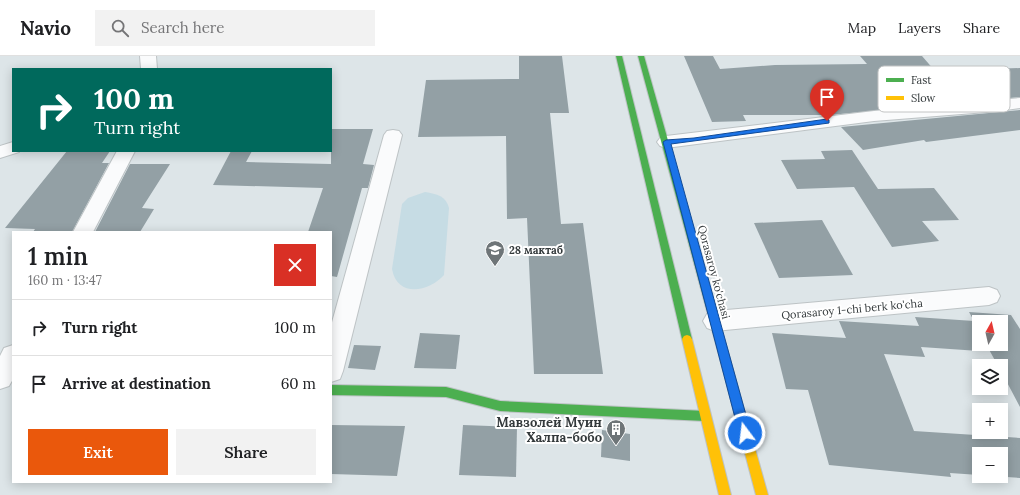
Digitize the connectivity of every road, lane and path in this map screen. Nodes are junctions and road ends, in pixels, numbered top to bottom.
1 (148, 56) edge
2 (619, 56) edge
3 (641, 56) edge
4 (149, 68) edge
5 (1020, 103) edge
6 (1010, 104) edge
7 (929, 112) edge
8 (393, 135) dead end
9 (666, 142) junction
10 (12, 148) edge
11 (0, 152) edge
12 (125, 152) edge
13 (85, 231) edge
14 (989, 296) dead end
15 (715, 321) junction
16 (12, 358) edge
17 (332, 367) edge
18 (0, 378) edge
19 (332, 390) edge
20 (705, 416) junction
21 (725, 495) edge
22 (762, 495) edge

1 - 4 street
2 - 20 main road
3 - 9 main road, Qorasaroy ko'chasi
5 - 6 street
7 - 9 street
8 - 17 street
9 - 15 main road, Qorasaroy ko'chasi
10 - 11 street
12 - 13 street
14 - 15 street, Qorasaroy 1-chi berk ko'cha
15 - 22 main road, Qorasaroy ko'chasi
16 - 18 street
19 - 20 main road
20 - 21 main road

